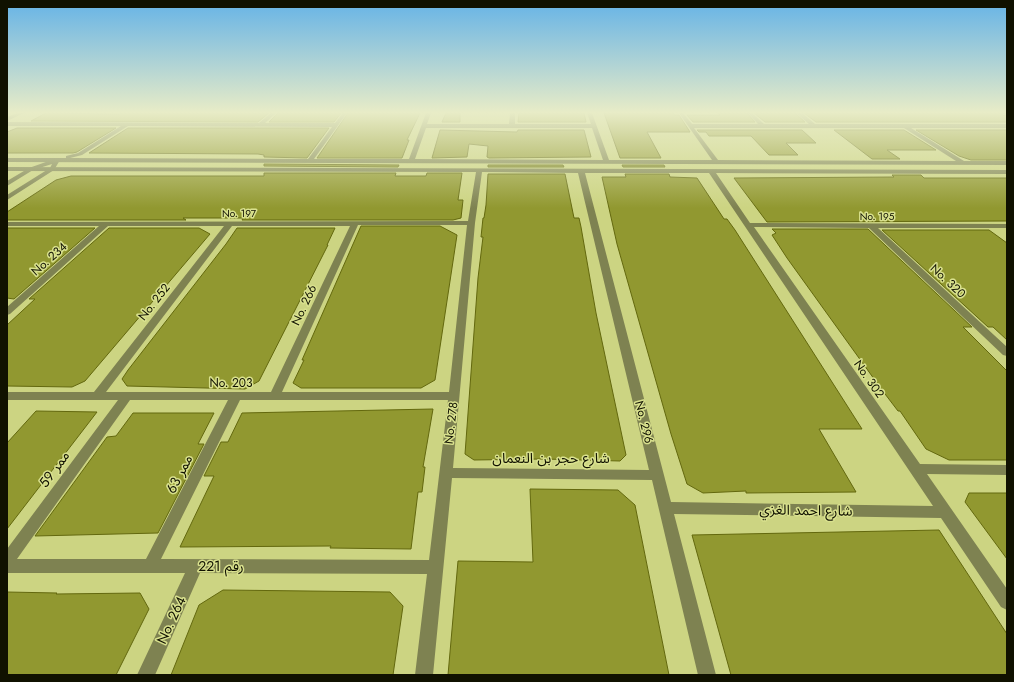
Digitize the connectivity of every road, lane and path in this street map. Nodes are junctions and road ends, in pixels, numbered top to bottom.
1 (95, 145) edge
2 (322, 145) edge
3 (417, 145) edge
4 (601, 145) edge
5 (701, 145) edge
6 (935, 145) edge
7 (7, 160) edge
8 (57, 160) junction
9 (310, 161) junction
10 (411, 161) junction
11 (607, 162) junction
12 (963, 163) junction
13 (1007, 163) edge
14 (713, 167) junction
15 (7, 169) edge
16 (31, 169) junction
17 (52, 169) junction
18 (581, 170) junction
19 (479, 171) junction
20 (1007, 172) edge
21 (7, 184) edge
22 (7, 198) edge
23 (107, 223) junction
24 (230, 223) junction
25 (355, 223) junction
26 (7, 224) edge
27 (470, 224) junction
28 (747, 225) junction
29 (872, 226) junction
30 (997, 226) junction
31 (1007, 226) edge
32 (1007, 233) edge
33 (7, 312) edge
34 (1007, 353) edge
35 (7, 396) edge
36 (97, 396) junction
37 (127, 396) junction
38 (236, 396) junction
39 (274, 396) junction
40 (454, 396) junction
41 (916, 470) junction
42 (1007, 470) edge
43 (445, 473) junction
44 (657, 475) junction
45 (666, 508) junction
46 (946, 512) junction
47 (7, 561) edge
48 (7, 566) edge
49 (150, 566) junction
50 (196, 566) junction
51 (436, 567) junction
52 (1007, 602) edge
53 (146, 675) edge
54 (424, 675) edge
55 (707, 675) edge

1 - 8 street
2 - 9 street
3 - 10 street
4 - 11 street
5 - 14 street, No. 302
6 - 12 street
7 - 8 street
8 - 9 street
8 - 16 street
8 - 17 street
9 - 10 street
10 - 11 street
11 - 14 street
12 - 13 street
12 - 14 street
14 - 18 street
14 - 20 street
14 - 28 street, No. 302
15 - 16 street
16 - 17 street
16 - 21 street
17 - 19 street
17 - 22 street
18 - 19 street
18 - 44 street, No. 296
19 - 27 street, No. 278
23 - 24 street, No. 197
23 - 26 street, No. 197
23 - 33 street, No. 234
24 - 25 street, No. 197
24 - 36 street, No. 252
25 - 27 street, No. 197
25 - 39 street, No. 266
27 - 40 street, No. 278
28 - 29 street, No. 195
28 - 41 street, No. 302
29 - 30 street, No. 195
29 - 34 street, No. 320
30 - 31 street, No. 195
30 - 32 street
35 - 36 street, No. 203
36 - 37 street, No. 203
37 - 38 street, No. 203
37 - 47 street, ممر 59
38 - 39 street, No. 203
38 - 49 street, 63 ممر
39 - 40 street, No. 203
40 - 43 street, No. 278
41 - 42 street
41 - 46 street, No. 302
43 - 44 street, شارع حجر بن النعمان
43 - 51 street, No. 278
44 - 45 street, No. 296
45 - 46 street, شارع احمد الغزي
45 - 55 street, No. 296
46 - 52 street, No. 302
48 - 49 street, رقم 221
49 - 50 street, رقم 221
50 - 51 street, رقم 221
50 - 53 street, No. 264
51 - 54 street, No. 278

